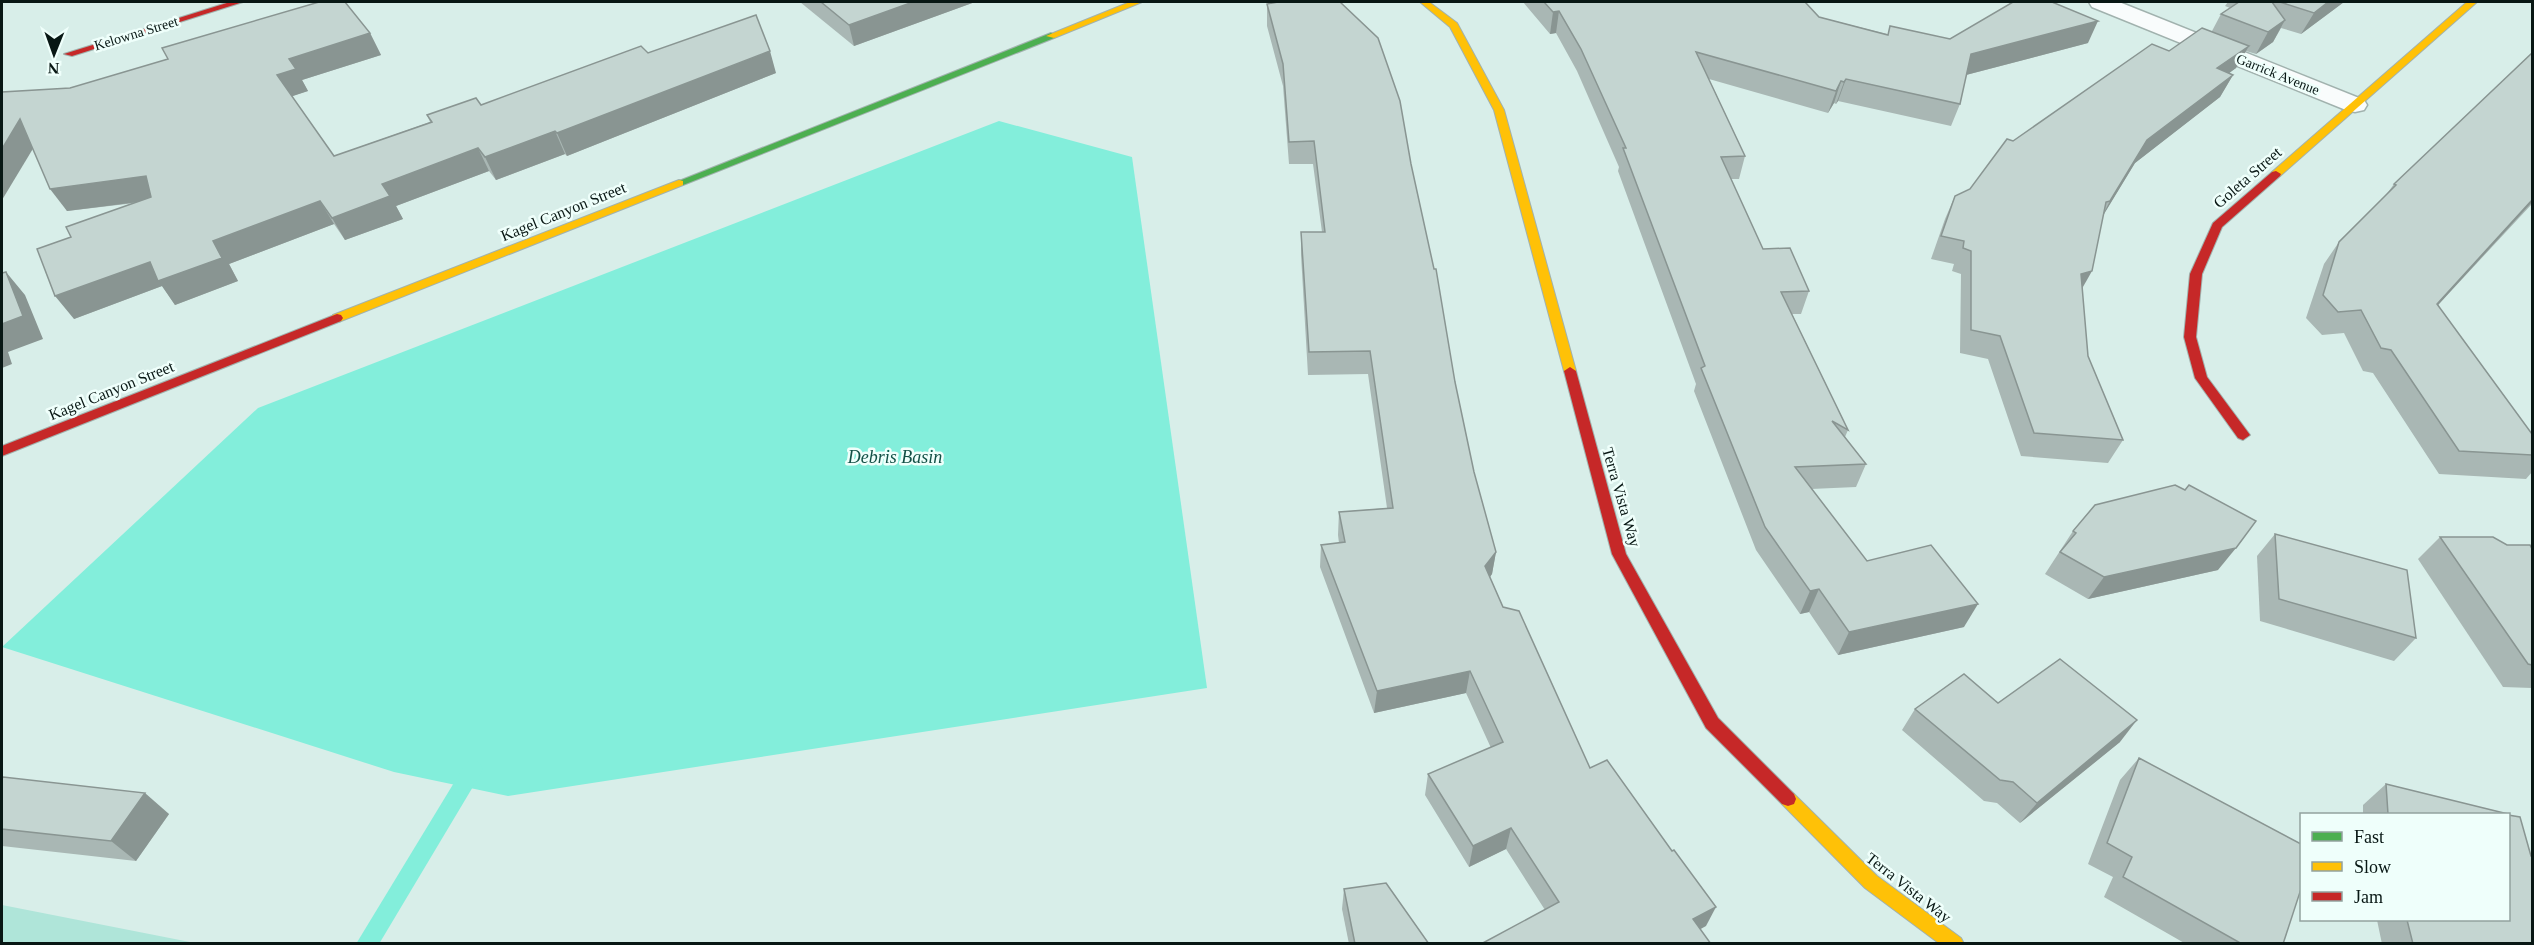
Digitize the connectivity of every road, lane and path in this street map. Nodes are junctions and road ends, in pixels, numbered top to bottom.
1 (238, 2) edge
2 (1137, 2) edge
3 (1424, 2) edge
4 (2100, 2) edge
5 (2472, 2) edge
6 (69, 54) dead end
7 (2355, 105) junction
8 (2244, 435) dead end
9 (2, 451) edge
10 (1955, 944) edge

1 - 6 street, Kelowna Street
2 - 9 street, Kagel Canyon Street
3 - 10 street, Terra Vista Way
4 - 7 street, Garrick Avenue
5 - 7 street, Goleta Street
7 - 8 street, Goleta Street

